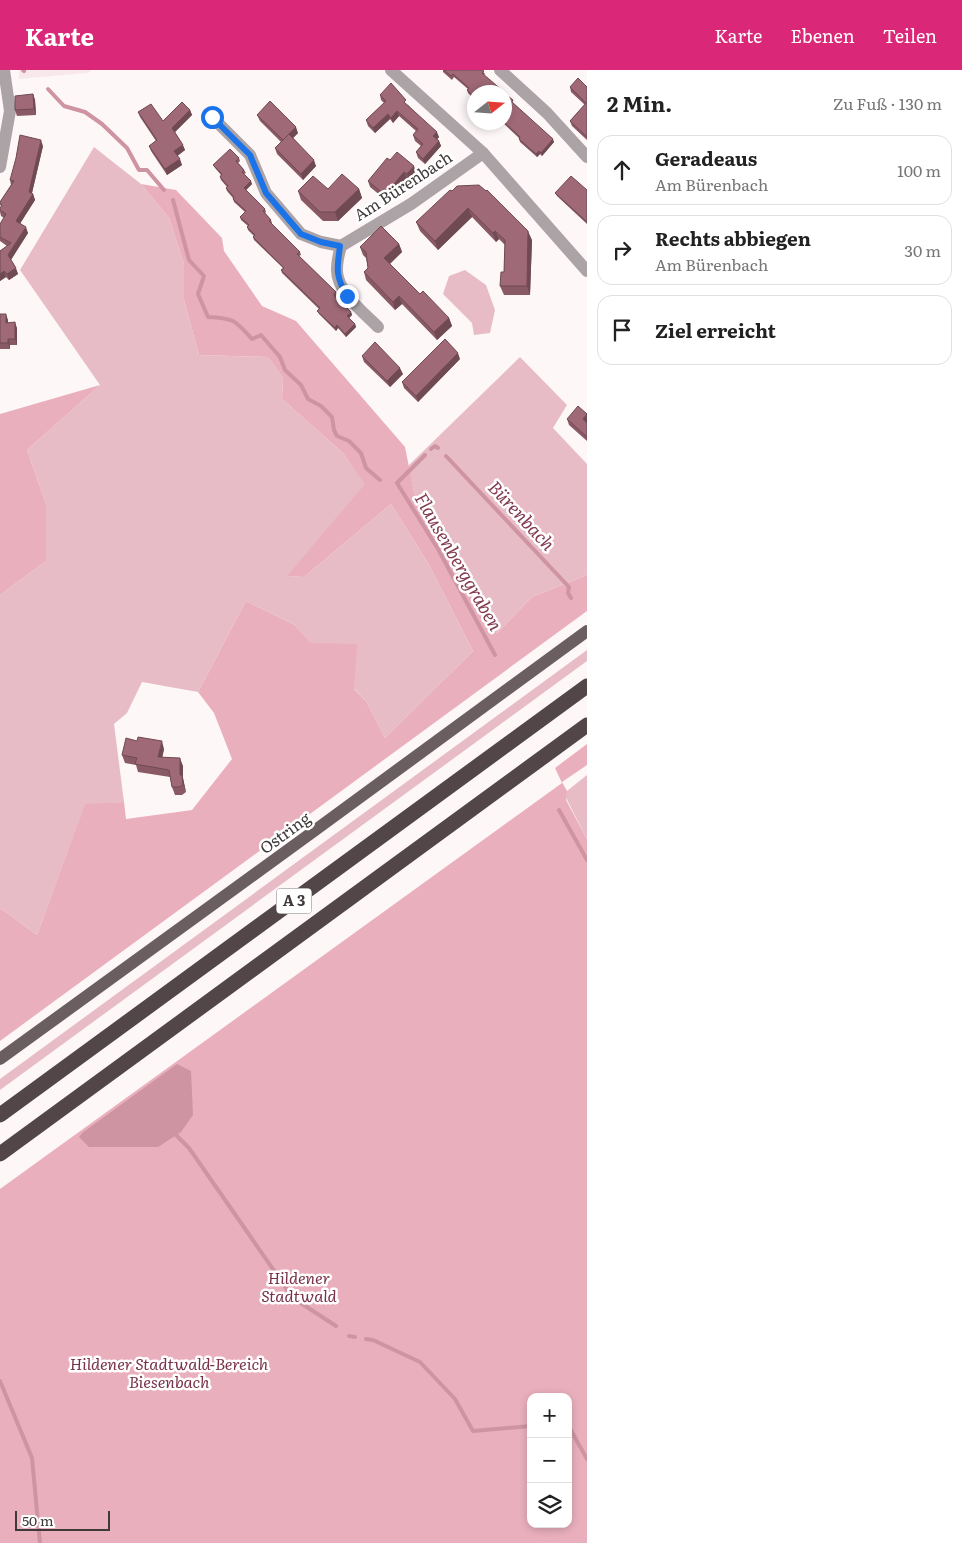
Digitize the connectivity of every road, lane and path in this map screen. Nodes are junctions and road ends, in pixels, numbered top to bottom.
1 (4, 70) edge
2 (391, 70) edge
3 (500, 70) edge
4 (212, 117) dead end
5 (483, 153) junction
6 (587, 157) edge
7 (0, 167) edge
8 (340, 246) junction
9 (587, 271) edge
10 (378, 327) dead end
11 (587, 631) edge
12 (587, 686) edge
13 (587, 725) edge
14 (0, 1059) edge
15 (0, 1115) edge
16 (0, 1154) edge

1 - 7 street
2 - 5 street
3 - 6 street
4 - 8 street
5 - 8 street, Am Bürenbach
5 - 9 street
8 - 10 street
11 - 14 main road, Ostring
12 - 15 highway, A 3
13 - 16 highway, A 3

